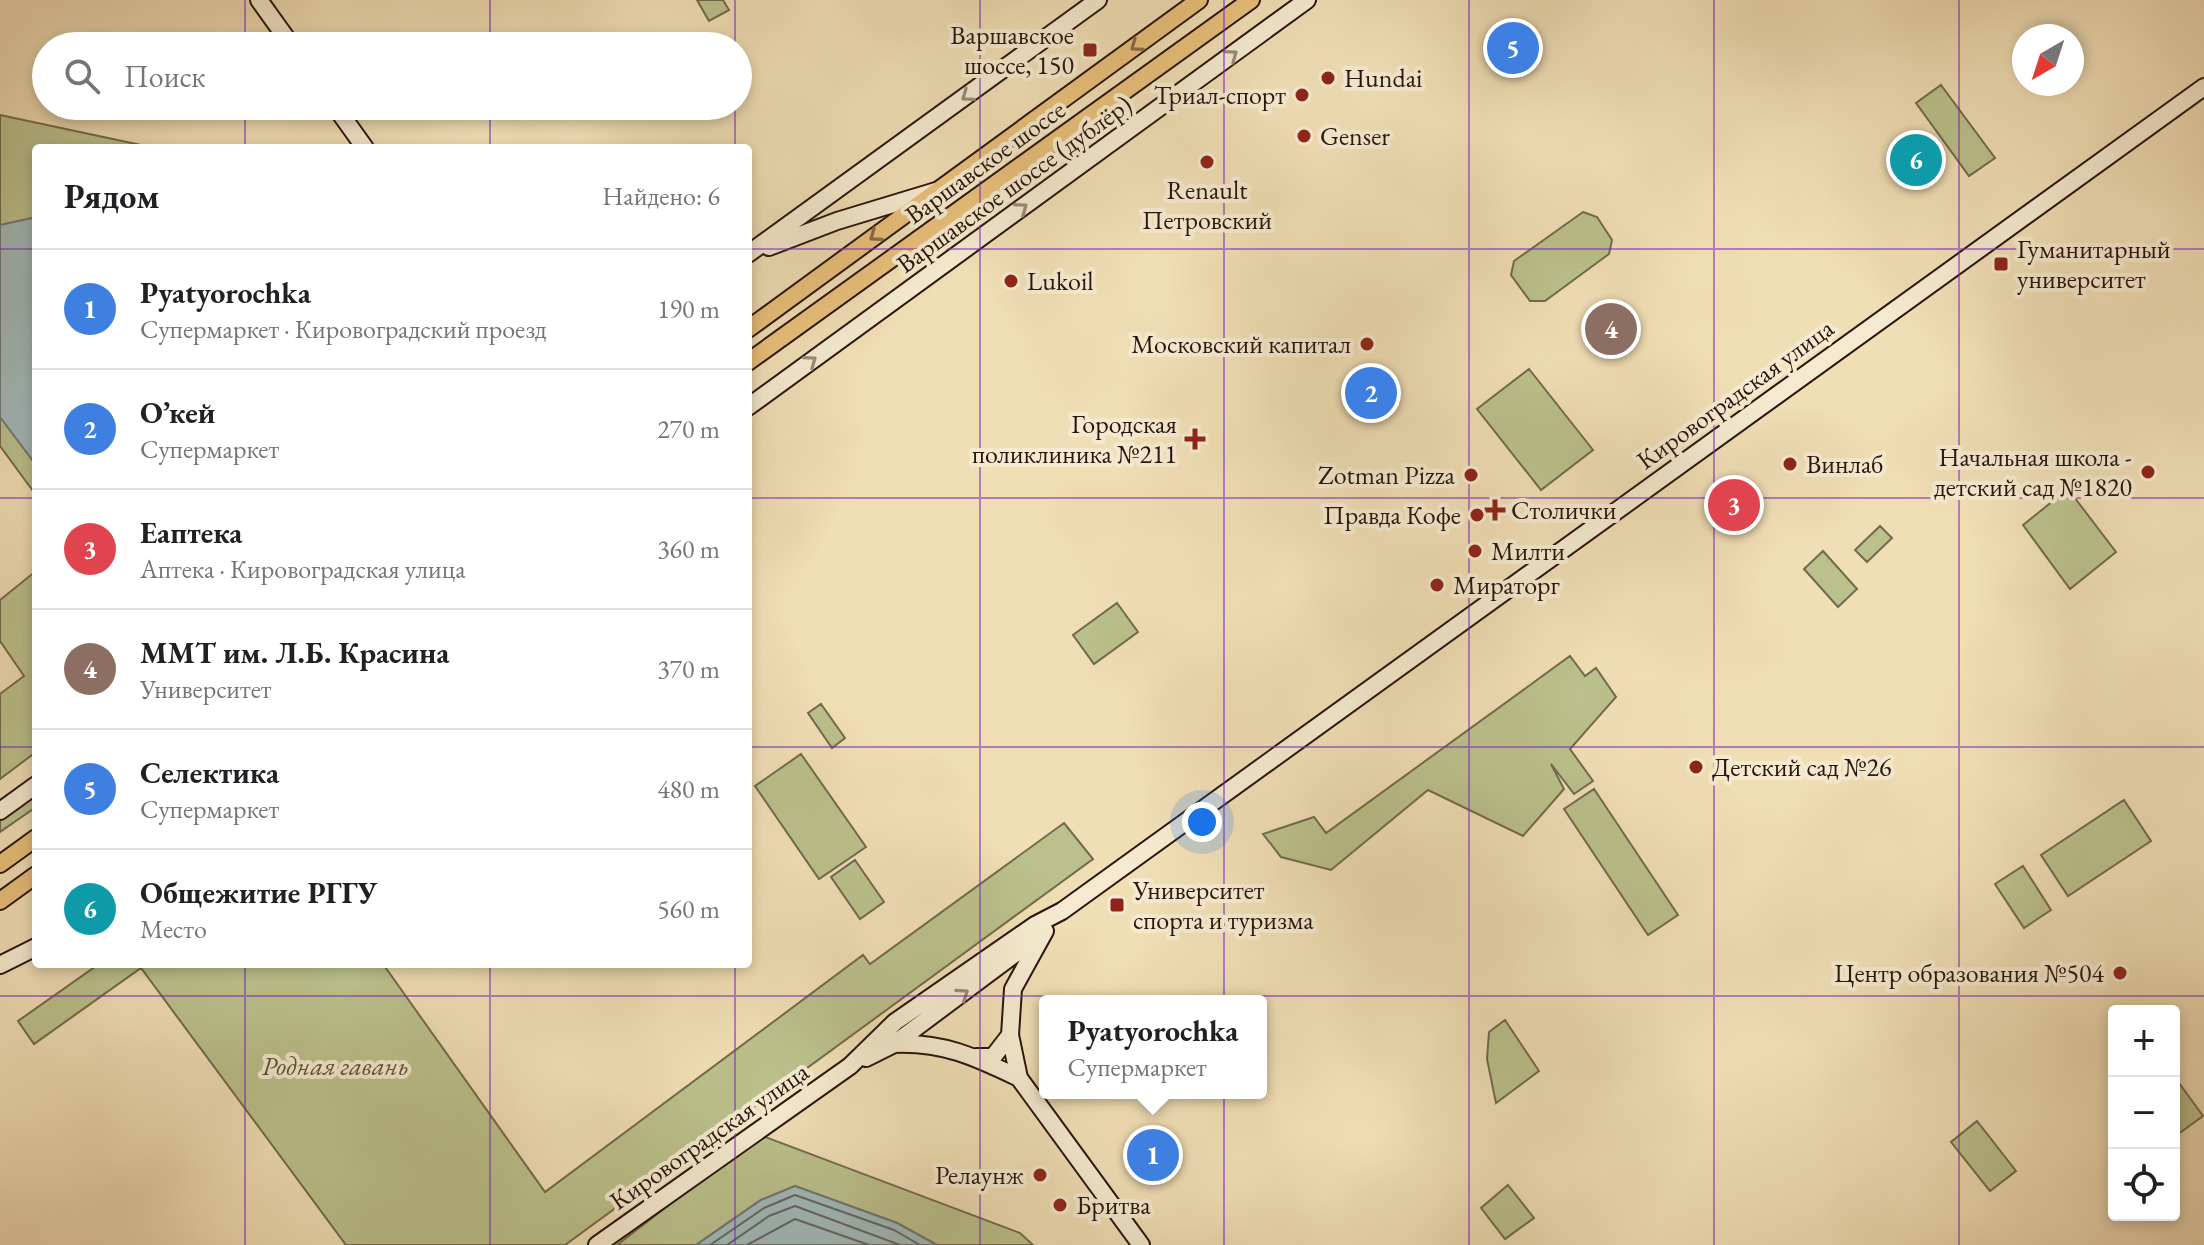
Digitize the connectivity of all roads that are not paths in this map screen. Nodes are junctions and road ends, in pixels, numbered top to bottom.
1 (259, 0) edge
2 (1098, 0) edge
3 (1199, 0) edge
4 (1251, 0) edge
5 (1307, 0) edge
6 (282, 32) edge
7 (2204, 87) edge
8 (345, 120) edge
9 (362, 144) edge
10 (938, 190) junction
11 (752, 252) edge
12 (752, 253) edge
13 (752, 326) edge
14 (752, 359) edge
15 (752, 404) edge
16 (32, 788) edge
17 (0, 811) edge
18 (32, 841) edge
19 (0, 864) edge
20 (32, 878) edge
21 (0, 901) edge
22 (1062, 911) junction
23 (1045, 931) junction
24 (32, 949) edge
25 (983, 962) junction
26 (0, 965) edge
27 (1000, 968) junction
28 (1013, 989) junction
29 (932, 996) junction
30 (926, 1019) junction
31 (1010, 1035) junction
32 (894, 1044) junction
33 (935, 1044) junction
34 (976, 1057) junction
35 (850, 1066) junction
36 (1019, 1078) junction
37 (597, 1245) edge
38 (1141, 1245) edge

1 - 6 street
2 -> 11 street
3 -> 10 main road, Варшавское шоссе
4 - 14 main road, Варшавское шоссе
15 -> 5 street, Варшавское шоссе (дублёр)
7 - 22 street, Кировоградская улица
8 - 9 street
10 - 12 street
10 -> 13 main road, Варшавское шоссе
16 - 17 street
18 - 19 main road
20 - 21 main road
22 - 23 street, Кировоградская улица
22 - 25 street, Кировоградская улица
23 - 27 street, Кировоградская улица
23 - 28 street
24 - 26 street
25 - 27 street
25 - 29 street, Кировоградская улица
27 - 28 street
30 -> 27 street, Кировоградская улица
28 - 31 street
29 - 30 street
29 - 35 street, Кировоградская улица
30 - 32 street, Кировоградская улица
30 - 33 street
31 - 34 street
31 - 36 street
32 - 33 street
32 - 35 street, Кировоградская улица
33 - 34 street
34 - 36 street
35 - 37 street, Кировоградская улица
36 - 38 street

